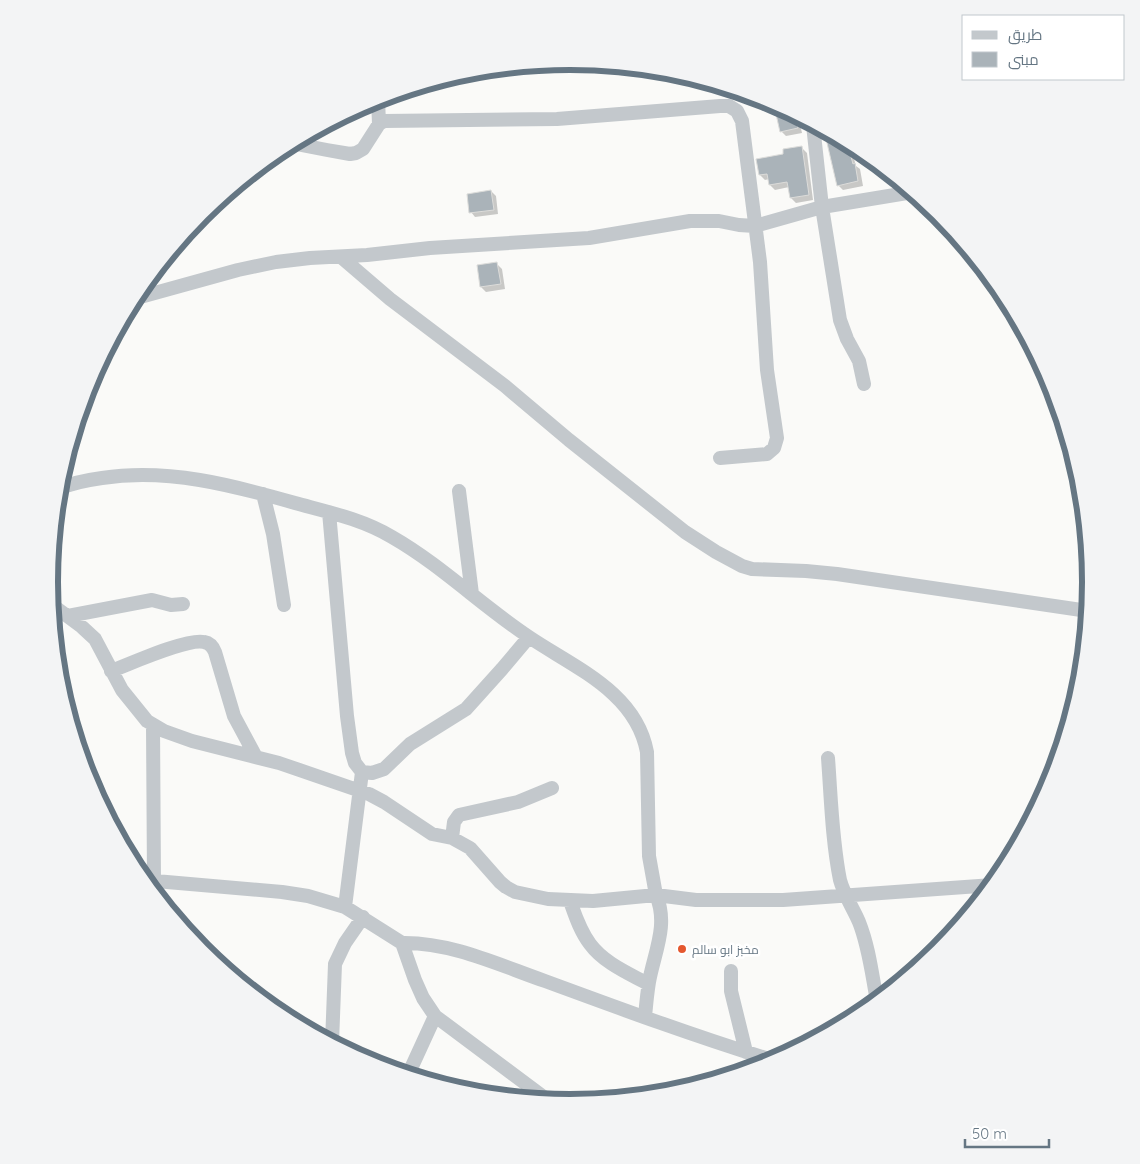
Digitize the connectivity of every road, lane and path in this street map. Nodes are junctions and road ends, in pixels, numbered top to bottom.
1 (379, 107) edge
2 (380, 124) junction
3 (814, 131) edge
4 (302, 145) edge
5 (902, 192) edge
6 (822, 207) junction
7 (755, 226) junction
8 (341, 258) junction
9 (145, 296) edge
10 (864, 384) dead end
11 (720, 458) dead end
12 (66, 486) edge
13 (459, 491) dead end
14 (263, 494) junction
15 (329, 512) junction
16 (472, 594) junction
17 (183, 604) dead end
18 (284, 605) dead end
19 (59, 610) edge
20 (1081, 610) edge
21 (68, 616) junction
22 (529, 637) junction
23 (111, 671) junction
24 (153, 725) junction
25 (256, 757) junction
26 (828, 758) dead end
27 (362, 772) junction
28 (552, 788) dead end
29 (359, 790) junction
30 (452, 838) junction
31 (149, 874) edge
32 (154, 881) edge
33 (983, 886) edge
34 (656, 895) junction
35 (846, 896) junction
36 (570, 900) junction
37 (345, 907) junction
38 (363, 917) junction
39 (402, 942) junction
40 (731, 972) dead end
41 (648, 984) junction
42 (875, 994) edge
43 (435, 1016) junction
44 (646, 1017) junction
45 (332, 1036) edge
46 (746, 1052) junction
47 (761, 1057) edge
48 (411, 1069) edge
49 (538, 1093) edge

1 - 2 street
2 - 4 street
2 - 7 street
3 - 6 street
5 - 6 street
6 - 7 street
6 - 10 street
7 - 8 street
7 - 11 street
8 - 9 street
8 - 20 street
12 - 14 street
13 - 16 street
14 - 15 street
14 - 18 street
15 - 16 street
15 - 27 street
16 - 22 street
17 - 21 street
19 - 21 street
21 - 23 street
22 - 27 street
22 - 34 street
23 - 24 street
23 - 25 street
24 - 25 street
24 - 31 street
25 - 29 street
26 - 35 street
27 - 29 street
28 - 30 street
29 - 30 street
29 - 37 street
30 - 36 street
32 - 37 street
33 - 35 street
34 - 35 street
34 - 36 street
34 - 41 street
35 - 42 street
36 - 41 street
37 - 38 street
38 - 39 street
38 - 45 street
39 - 43 street
39 - 44 street
40 - 46 street
41 - 44 street
43 - 48 street
43 - 49 street
44 - 46 street
46 - 47 street

